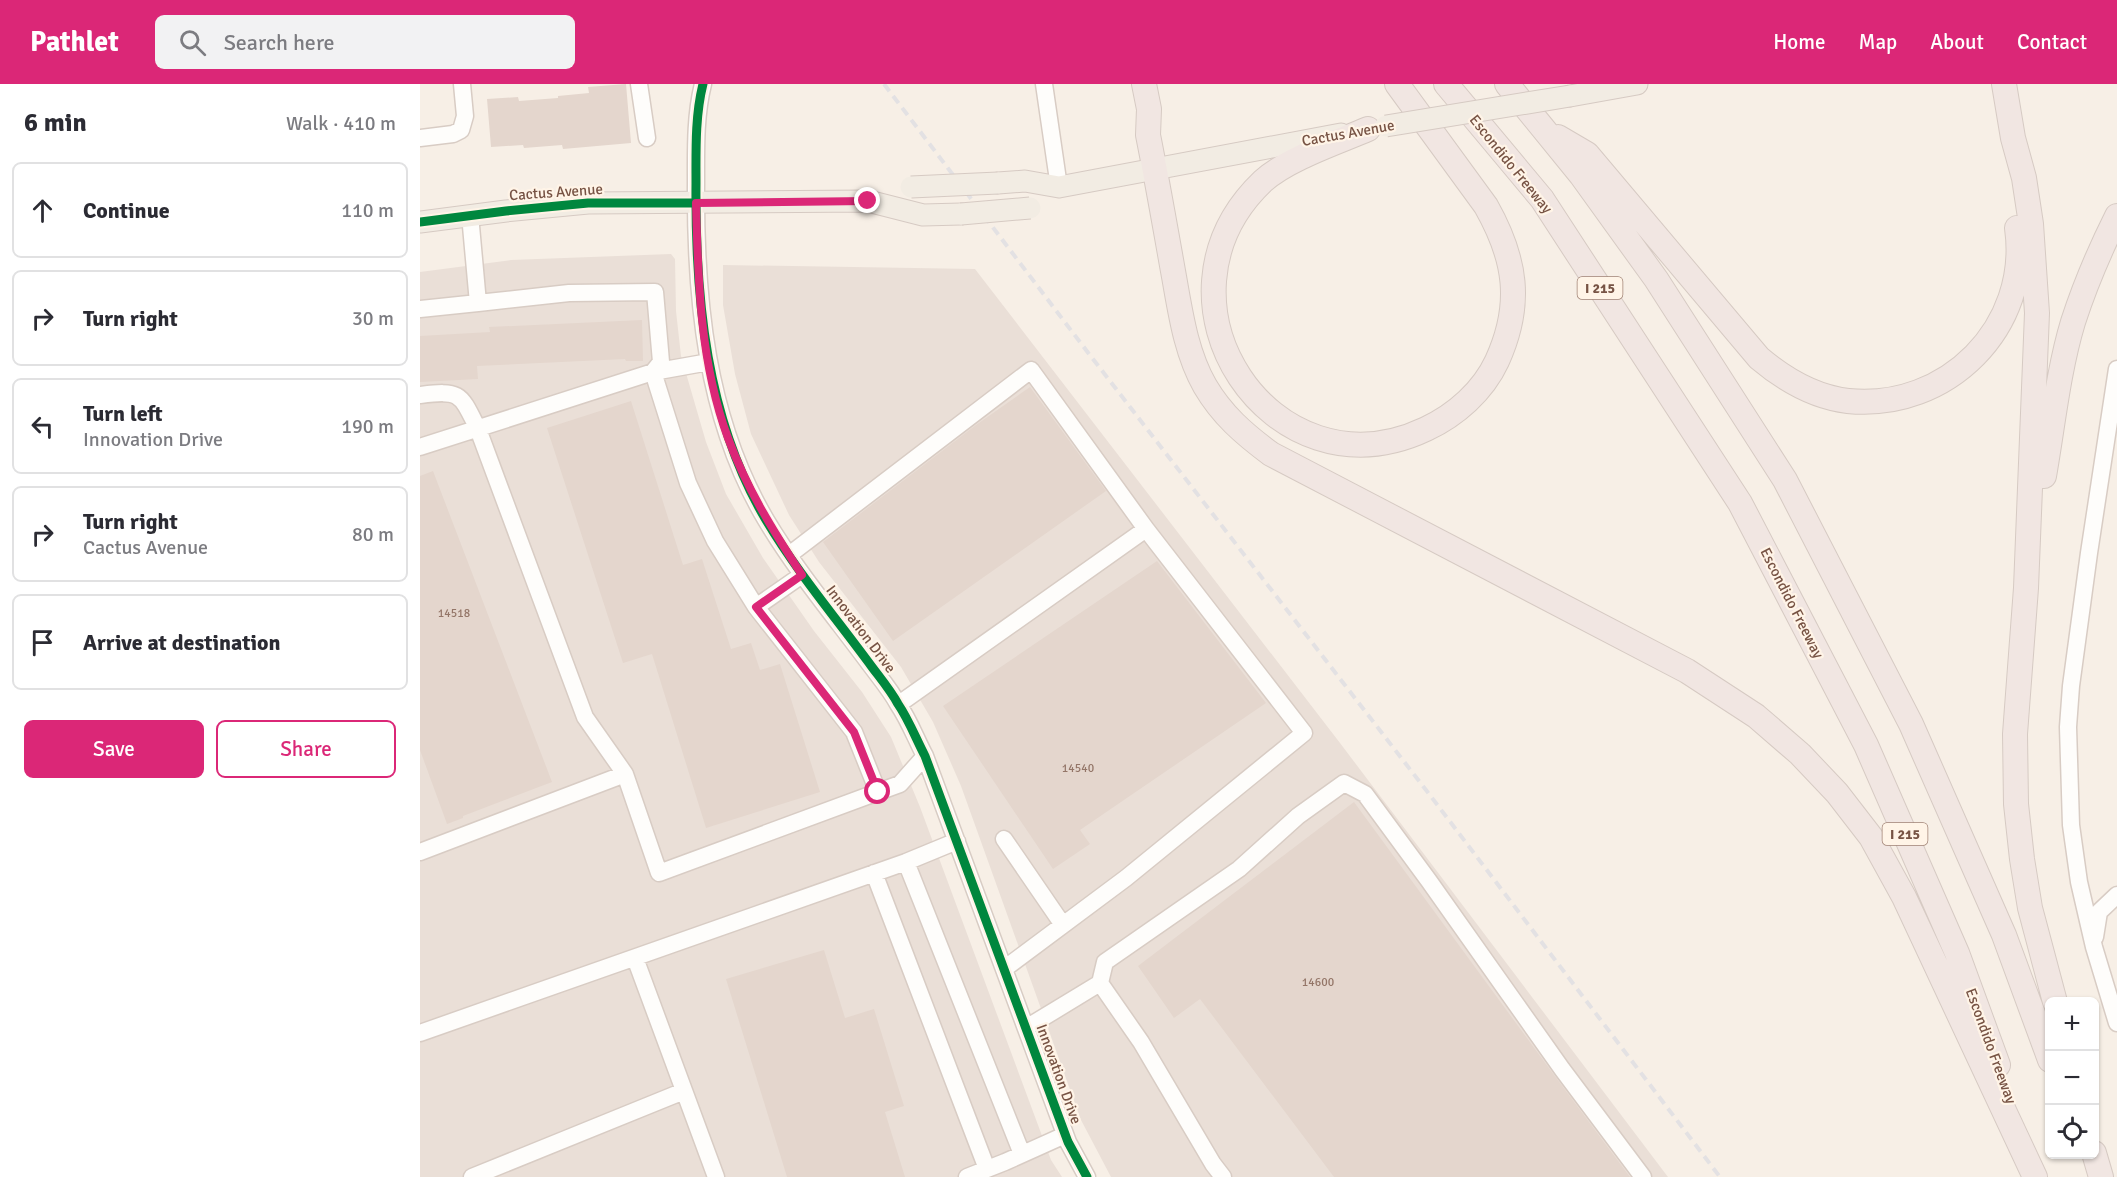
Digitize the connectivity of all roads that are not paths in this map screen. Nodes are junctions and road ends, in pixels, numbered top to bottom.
1 (462, 84) edge
2 (639, 84) edge
3 (703, 84) edge
4 (1044, 84) edge
5 (1144, 84) edge
6 (1397, 84) edge
7 (1446, 84) edge
8 (1507, 84) edge
9 (1637, 84) edge
10 (1992, 84) edge
11 (2004, 84) edge
12 (1377, 127) junction
13 (1547, 131) junction
14 (420, 138) edge
15 (647, 138) dead end
16 (1155, 167) junction
17 (1059, 187) junction
18 (868, 201) junction
19 (696, 203) junction
20 (470, 215) junction
21 (2117, 216) edge
22 (420, 222) edge
23 (478, 303) junction
24 (420, 309) edge
25 (709, 362) junction
26 (2117, 369) edge
27 (653, 372) junction
28 (420, 395) edge
29 (478, 429) junction
30 (420, 447) edge
31 (1146, 529) junction
32 (789, 555) junction
33 (802, 575) junction
34 (2025, 588) junction
35 (756, 607) junction
36 (898, 704) junction
37 (925, 756) junction
38 (625, 774) junction
39 (878, 792) junction
40 (1004, 839) dead end
41 (957, 841) junction
42 (420, 852) edge
43 (906, 862) junction
44 (874, 873) junction
45 (2117, 895) edge
46 (1063, 925) junction
47 (2094, 946) junction
48 (635, 957) junction
49 (1004, 969) junction
50 (1100, 983) junction
51 (2054, 997) edge
52 (2117, 1023) edge
53 (1026, 1028) junction
54 (420, 1034) edge
55 (2046, 1051) edge
56 (684, 1091) junction
57 (1065, 1135) junction
58 (1022, 1154) junction
59 (2086, 1159) edge
60 (2096, 1159) edge
61 (987, 1169) junction
62 (1081, 1175) edge
63 (472, 1177) edge
64 (716, 1177) edge
65 (967, 1177) edge
66 (1223, 1177) edge
67 (1643, 1177) edge
68 (2035, 1177) edge
69 (2039, 1177) edge
70 (2093, 1177) edge
71 (2101, 1177) edge

1 - 14 street
2 - 15 street
3 - 19 street, Innovation Drive
4 - 17 street
5 - 16 highway
6 - 12 highway
7 - 69 highway, Escondido Freeway / I 215
8 - 13 highway
9 - 12 main road, Cactus Avenue, bridge
10 - 13 highway
11 - 34 highway
12 - 16 main road, Cactus Avenue
13 - 55 highway
16 - 17 main road, Cactus Avenue
16 - 68 highway
17 - 18 main road, Cactus Avenue, bridge
17 - 18 main road, Cactus Avenue, bridge
18 - 19 main road, Cactus Avenue
19 - 20 main road, Cactus Avenue
19 - 25 street, Innovation Drive
20 - 22 main road, Cactus Avenue
20 - 23 street
21 - 34 highway
23 - 24 street
23 - 27 street
25 - 27 street
25 - 32 street, Innovation Drive
26 - 47 street
27 - 29 street
27 - 35 street
28 - 29 street
29 - 30 street
29 - 38 street
31 - 32 street
31 - 36 street
31 - 46 street
32 - 33 street, Innovation Drive
33 - 35 street
33 - 36 street, Innovation Drive
34 - 51 highway
35 - 39 street
36 - 37 street, Innovation Drive
37 - 39 street
37 - 41 street, Innovation Drive
38 - 39 street
38 - 42 street
40 - 46 street
41 - 43 street
41 - 49 street, Innovation Drive
43 - 44 street
43 - 58 street
44 - 48 street
44 - 61 street
45 - 47 street
46 - 49 street
47 - 52 street
48 - 54 street
48 - 56 street
49 - 53 street, Innovation Drive
50 - 53 street
50 - 66 street
50 - 67 street
53 - 57 street, Innovation Drive
56 - 63 street
56 - 64 street
57 - 58 street
57 - 62 street, Innovation Drive
58 - 61 street
59 - 70 highway
60 - 71 highway
61 - 65 street

